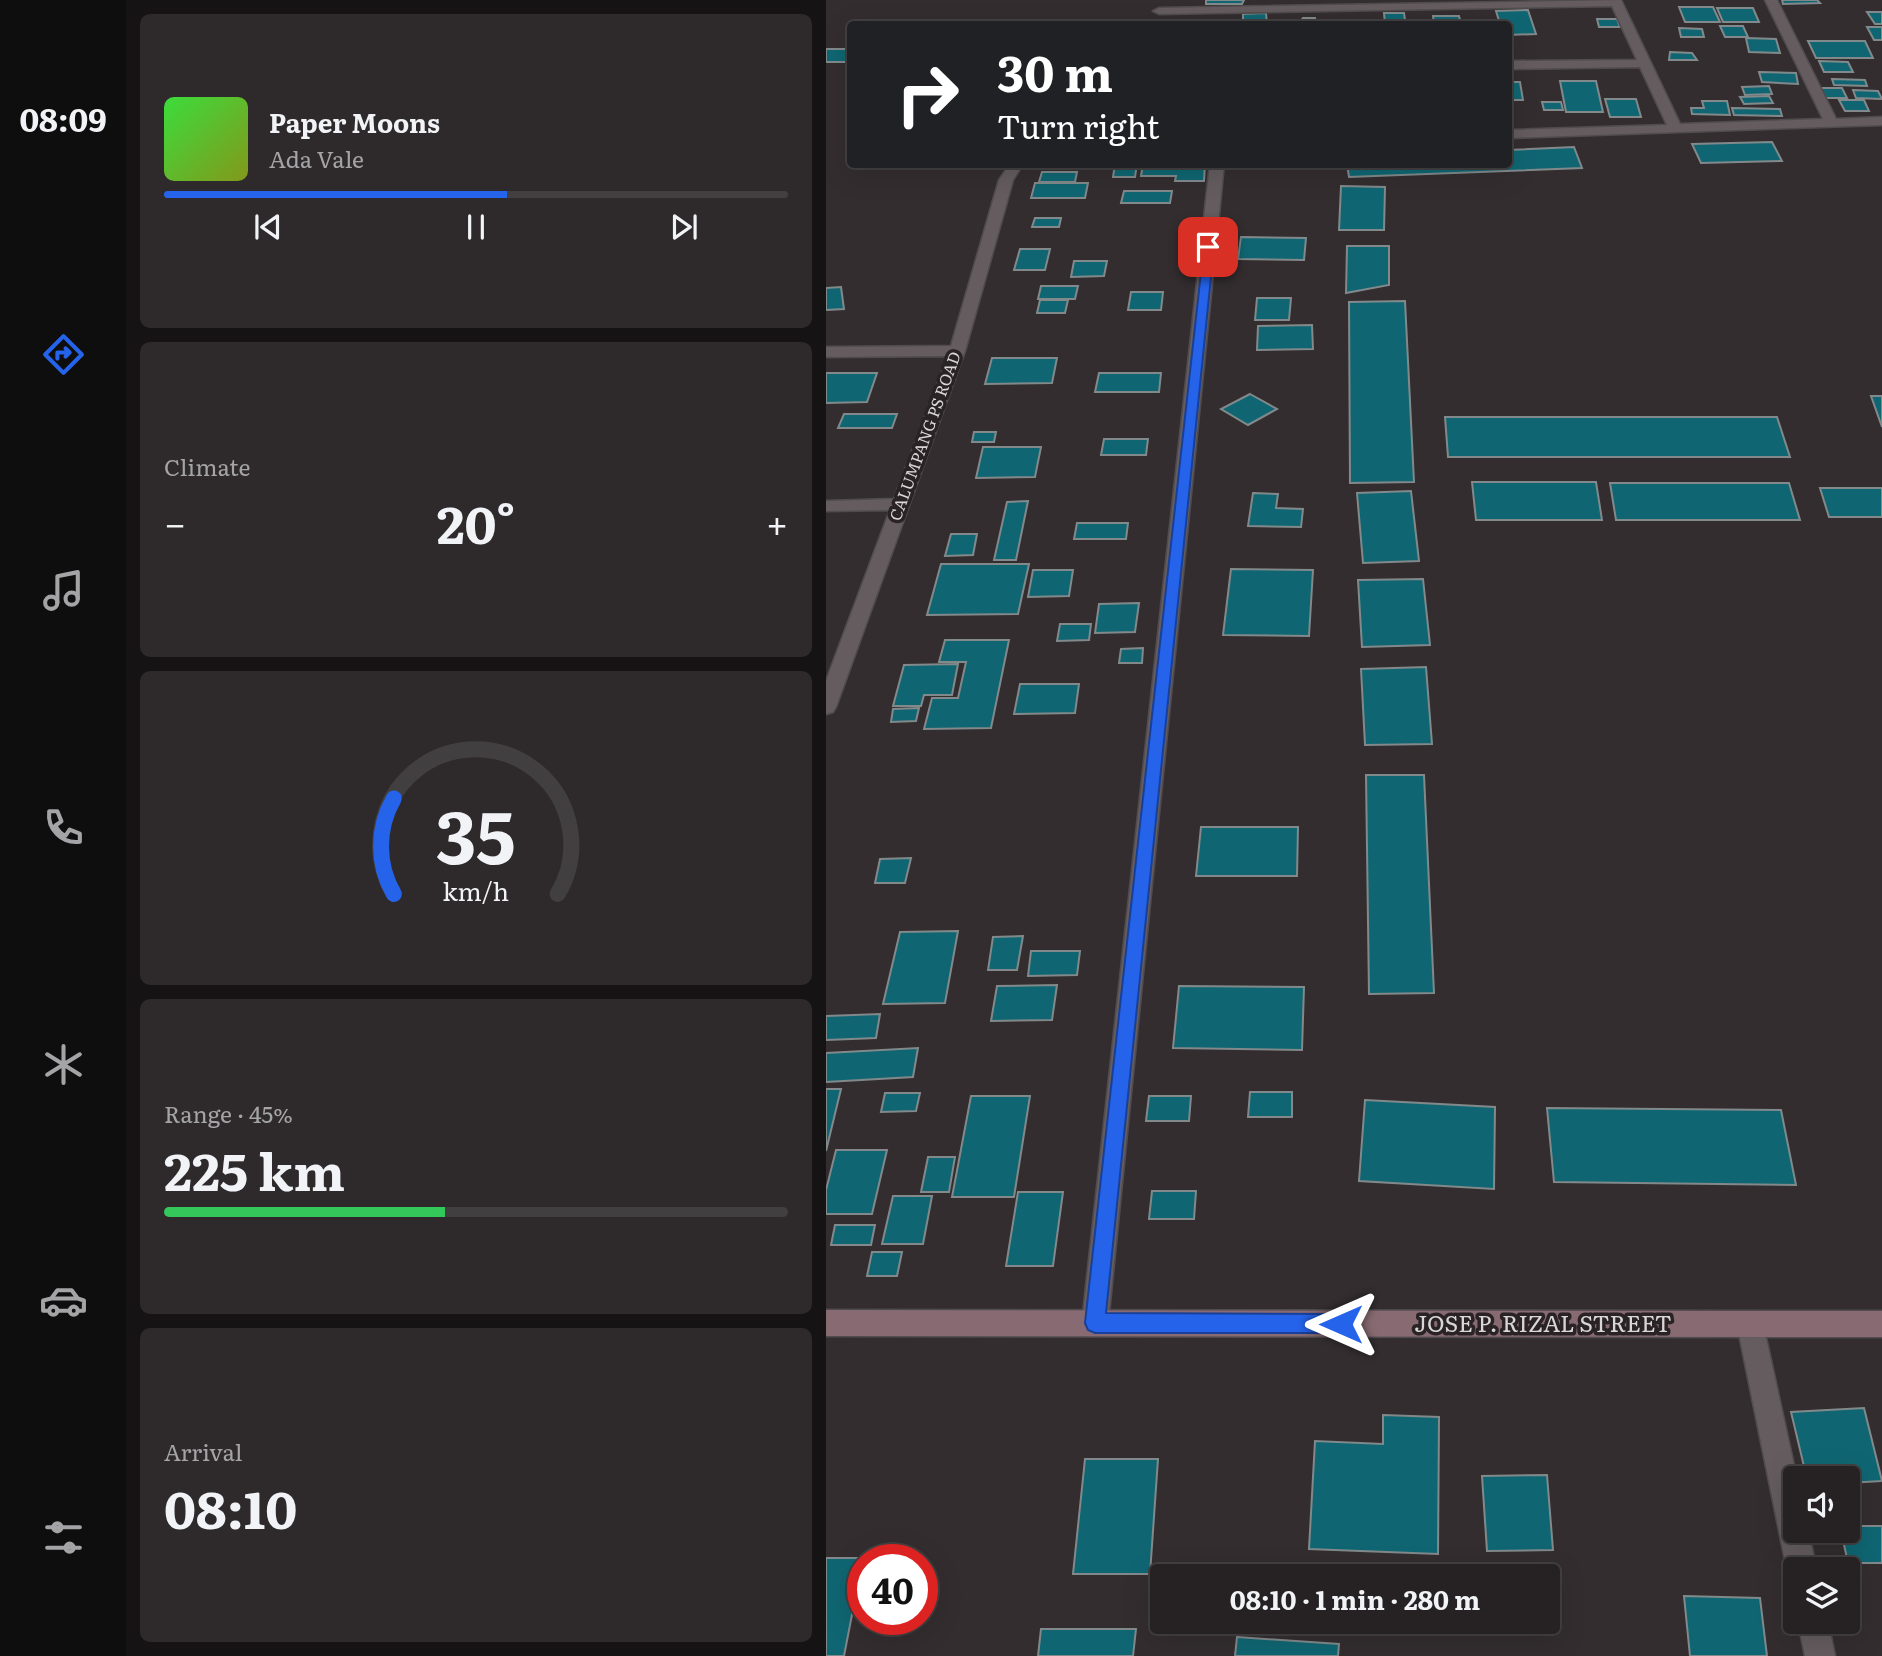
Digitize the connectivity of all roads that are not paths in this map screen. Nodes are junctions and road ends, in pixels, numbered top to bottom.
1 (1771, 0) edge
2 (1615, 2) edge
3 (1158, 6) edge
4 (1643, 63) junction
5 (1512, 65) edge
6 (1882, 121) edge
7 (1831, 122) junction
8 (1675, 128) junction
9 (1512, 134) edge
10 (1014, 168) edge
11 (1217, 168) edge
12 (957, 351) junction
13 (826, 352) edge
14 (900, 504) junction
15 (826, 506) edge
16 (826, 707) edge
17 (826, 1323) edge
18 (1095, 1323) junction
19 (1750, 1324) junction
20 (1882, 1324) edge
21 (1799, 1557) edge
22 (1815, 1634) edge
23 (1820, 1656) edge

1 - 7 street
2 - 3 street
2 - 4 street
4 - 5 street
4 - 8 street
6 - 7 street
7 - 8 street
8 - 9 street
10 - 12 street, CALUMPANG PS ROAD
11 - 18 street
12 - 13 street
12 - 14 street, CALUMPANG PS ROAD
14 - 15 street
14 - 16 street, CALUMPANG PS ROAD
17 - 18 street, JOSE P. RIZAL STREET
18 - 19 street, JOSE P. RIZAL STREET
19 - 20 street, JOSE P. RIZAL STREET
19 - 21 street
22 - 23 street

